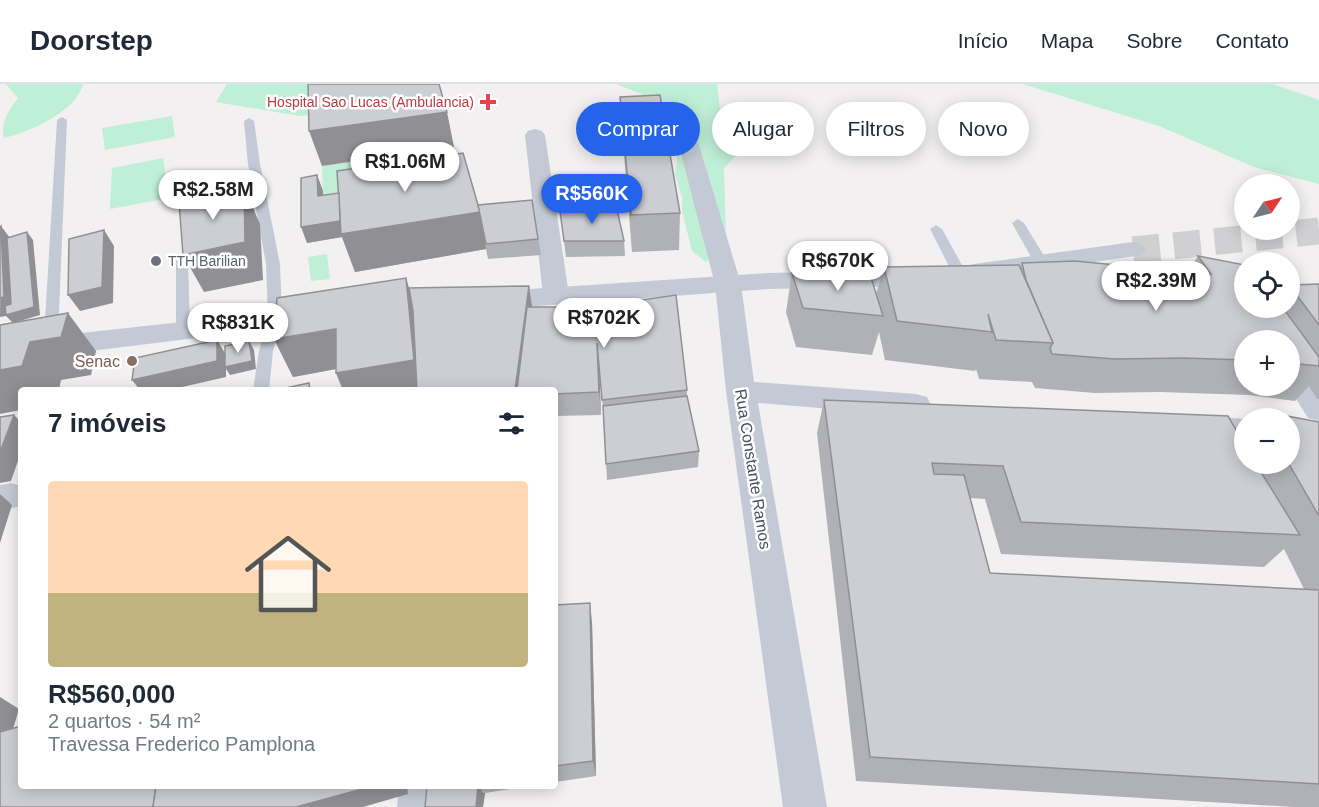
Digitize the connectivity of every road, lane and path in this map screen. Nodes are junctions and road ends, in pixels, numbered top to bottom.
1 (62, 120) dead end
2 (249, 121) dead end
3 (535, 135) dead end
4 (692, 156) edge
5 (1018, 223) dead end
6 (936, 229) dead end
7 (1133, 250) tunnel mouth
8 (182, 257) edge
9 (1042, 264) junction
10 (960, 274) junction
11 (728, 284) junction
12 (556, 295) junction
13 (462, 303) edge
14 (345, 313) edge
15 (274, 319) junction
16 (183, 330) junction
17 (50, 346) junction
18 (0, 352) edge
19 (261, 387) edge
20 (1300, 389) edge
21 (741, 392) junction
22 (940, 407) edge
23 (1163, 424) edge
24 (1316, 427) edge
25 (1234, 429) edge
26 (421, 789) edge
27 (419, 807) edge
28 (805, 807) edge

1 - 17 lane
2 - 15 lane
3 - 12 street
4 - 11 street, Rua Constante Ramos
5 - 9 lane
6 - 10 lane
7 - 9 street
8 - 16 lane
9 - 10 street
10 - 11 street
11 - 12 street
11 - 21 street, Rua Constante Ramos
12 - 13 street
14 - 15 street
15 - 16 street
15 - 19 lane
16 - 17 street
17 - 18 street
20 - 24 street
21 - 22 street
21 - 28 street, Rua Constante Ramos
23 - 25 street
26 - 27 street

